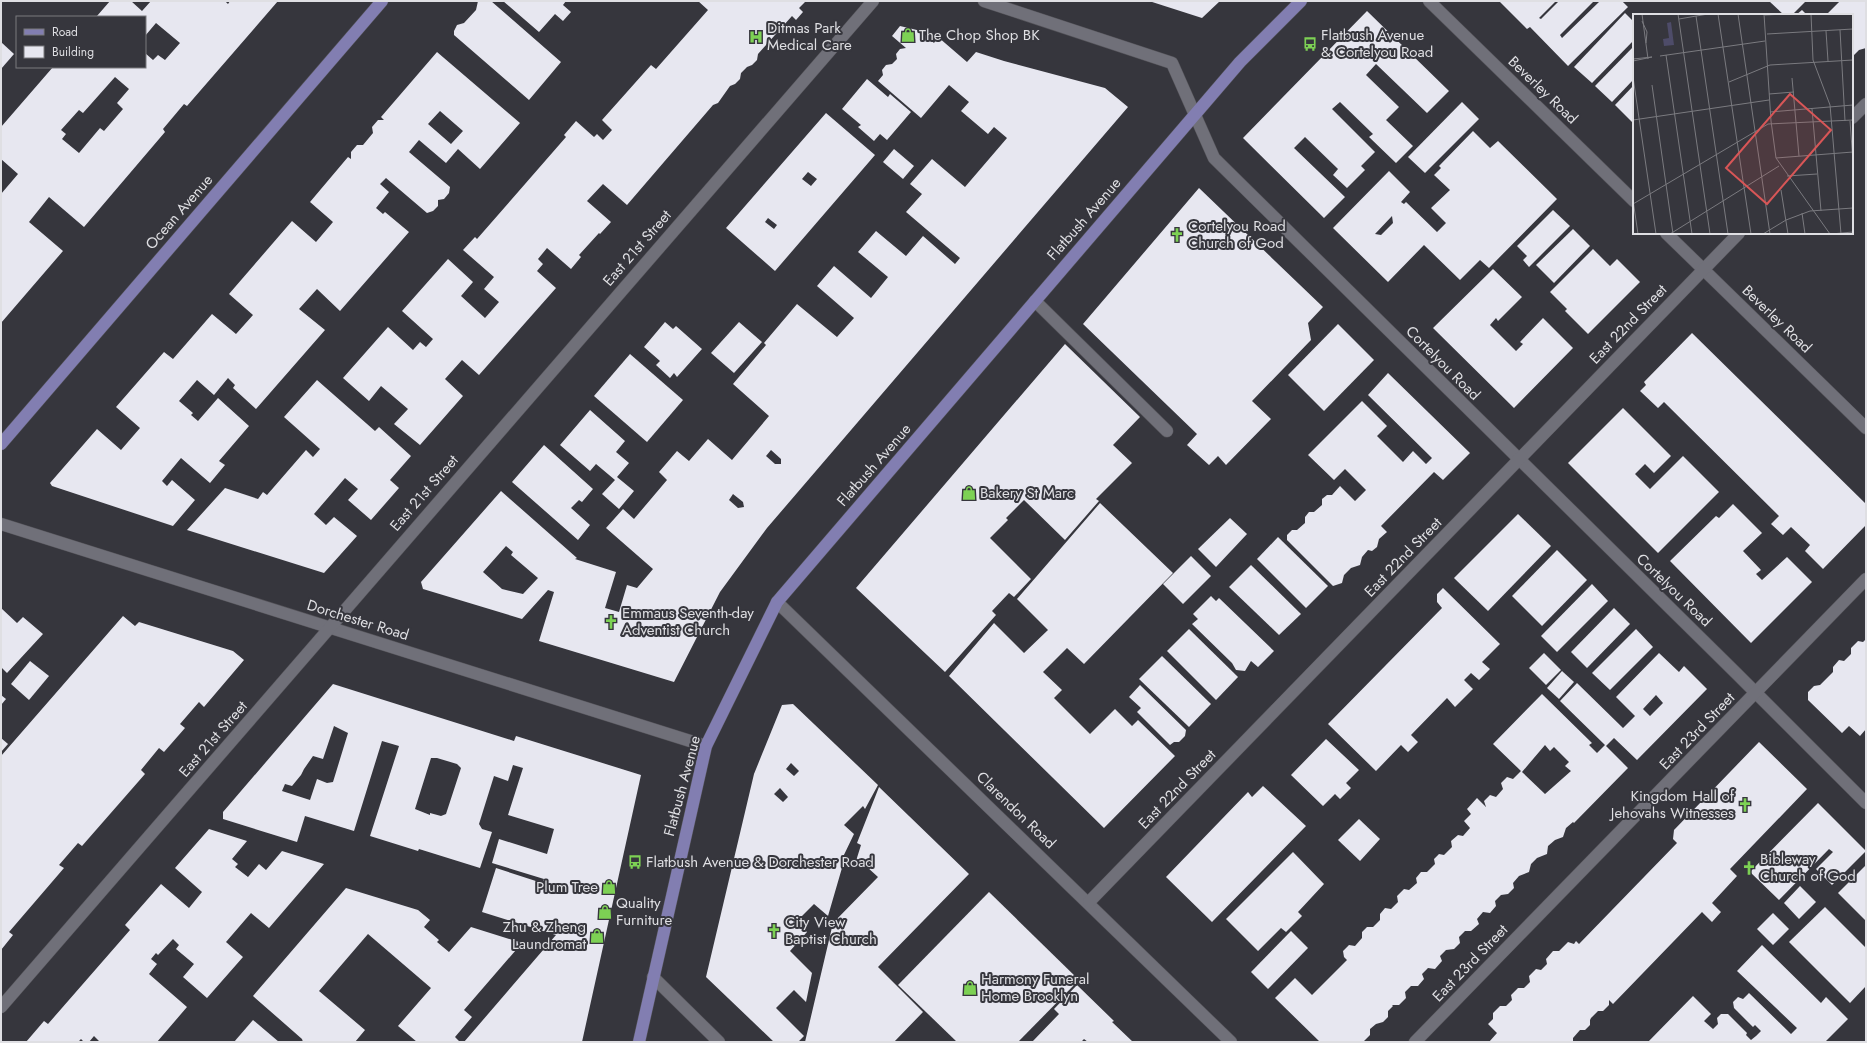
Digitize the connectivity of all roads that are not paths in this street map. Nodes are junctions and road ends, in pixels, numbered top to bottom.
1 (382, 1) edge
2 (873, 1) edge
3 (984, 1) edge
4 (1301, 1) edge
5 (1429, 1) edge
6 (1866, 104) edge
7 (1196, 114) junction
8 (1853, 117) edge
9 (1633, 200) edge
10 (1667, 234) edge
11 (1738, 234) edge
12 (1703, 270) junction
13 (1035, 301) junction
14 (1866, 428) edge
15 (1167, 431) dead end
16 (1, 444) edge
17 (1519, 461) junction
18 (1, 524) edge
19 (1866, 579) edge
20 (777, 602) junction
21 (330, 628) junction
22 (1756, 693) junction
23 (706, 746) junction
24 (1866, 803) edge
25 (1088, 902) junction
26 (653, 977) junction
27 (1, 1007) edge
28 (639, 1042) edge
29 (719, 1042) edge
30 (1231, 1042) edge
31 (1415, 1042) edge

1 - 16 main road, Ocean Avenue
2 - 21 street, East 21st Street
3 - 7 street, Cortelyou Road
4 - 7 main road, Flatbush Avenue
5 - 9 street, Beverley Road
6 - 8 street
7 - 13 main road, Flatbush Avenue
7 - 17 street, Cortelyou Road
10 - 12 street, Beverley Road
11 - 12 street, East 22nd Street
12 - 14 street, Beverley Road
12 - 17 street, East 22nd Street
13 - 15 street
13 - 20 main road, Flatbush Avenue
17 - 22 street, Cortelyou Road
17 - 25 street, East 22nd Street
18 - 21 street, Dorchester Road
19 - 22 street, East 23rd Street
20 - 23 main road, Flatbush Avenue
20 - 25 street, Clarendon Road
21 - 23 street, Dorchester Road
21 - 27 street, East 21st Street
22 - 24 street, Cortelyou Road
22 - 31 street, East 23rd Street
23 - 26 main road, Flatbush Avenue
25 - 30 street, Clarendon Road
26 - 28 main road, Flatbush Avenue
26 - 29 street

